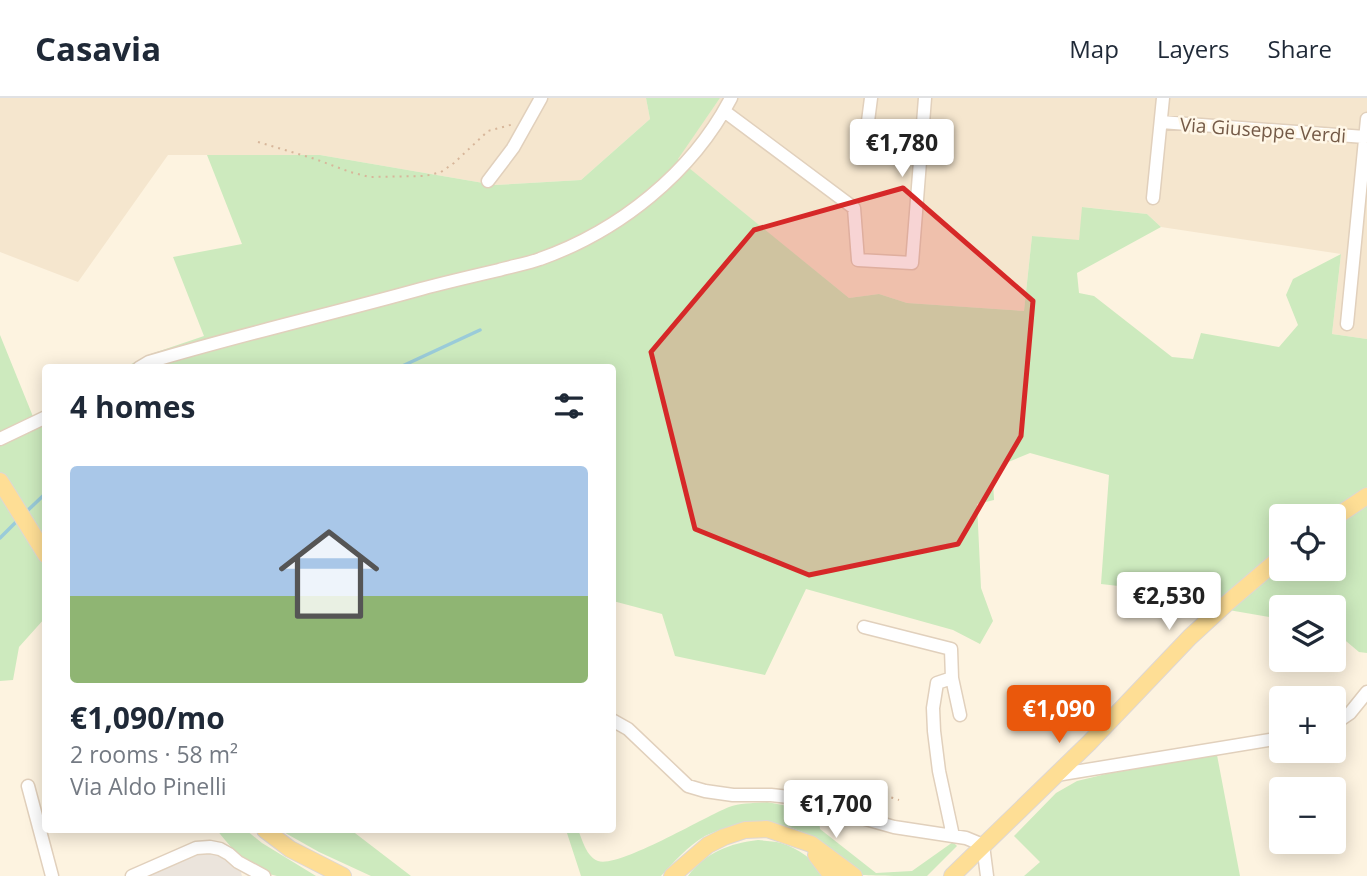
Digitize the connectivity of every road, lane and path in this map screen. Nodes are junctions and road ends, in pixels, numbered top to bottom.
1 (541, 98) edge
2 (731, 98) edge
3 (871, 98) edge
4 (925, 98) edge
5 (1163, 98) edge
6 (724, 111) junction
7 (530, 118) junction
8 (1367, 119) edge
9 (1161, 122) junction
10 (867, 129) dead end
11 (1365, 137) junction
12 (258, 142) dead end
13 (488, 181) dead end
14 (1153, 198) dead end
15 (1348, 324) dead end
16 (146, 364) edge
17 (42, 420) edge
18 (0, 439) edge
19 (0, 481) edge
20 (1367, 496) edge
21 (1346, 510) edge
22 (42, 549) edge
23 (1269, 567) edge
24 (864, 627) dead end
25 (952, 678) junction
26 (1367, 692) edge
27 (960, 715) dead end
28 (1346, 716) edge
29 (616, 722) edge
30 (1269, 740) edge
31 (1055, 775) junction
32 (28, 786) dead end
33 (877, 792) junction
34 (899, 800) dead end
35 (269, 833) edge
36 (953, 836) junction
37 (802, 841) junction
38 (983, 845) junction
39 (694, 856) junction
40 (971, 858) junction
41 (316, 863) junction
42 (52, 876) edge
43 (132, 876) edge
44 (264, 876) edge
45 (343, 876) edge
46 (358, 876) edge
47 (671, 876) edge
48 (681, 876) edge
49 (832, 876) edge
50 (853, 876) edge
51 (939, 876) edge
52 (952, 876) edge
53 (987, 876) edge

1 - 7 street
2 - 6 street
3 - 10 street
4 - 6 street
5 - 9 street
6 - 16 street
7 - 12 path
7 - 13 street
8 - 11 street
9 - 11 street, Via Giuseppe Verdi
9 - 14 street
11 - 15 street
17 - 18 street
19 - 22 main road
20 - 21 main road
23 - 31 main road
24 - 25 street
25 - 27 street
25 - 36 street
26 - 28 street
29 - 36 street
30 - 31 street
31 - 38 main road
32 - 42 street
33 - 33 path
33 - 34 path
35 - 41 main road
36 - 38 street
37 - 39 main road
37 - 49 main road
37 - 50 main road
38 - 40 main road
38 - 53 street
39 - 47 main road
39 - 48 main road
40 - 51 main road
40 - 52 main road
41 - 45 main road
41 - 46 main road
43 - 44 street

